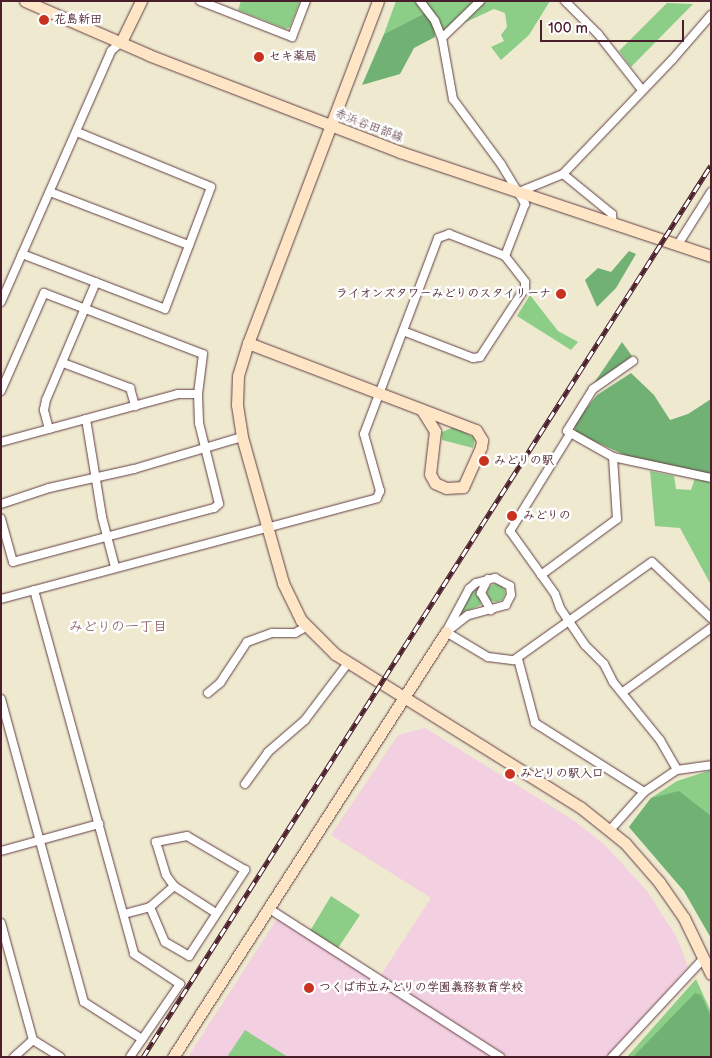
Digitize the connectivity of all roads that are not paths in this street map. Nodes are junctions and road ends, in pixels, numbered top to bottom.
1 (25, 1) edge
2 (141, 1) edge
3 (306, 1) edge
4 (378, 1) edge
5 (420, 1) edge
6 (480, 1) edge
7 (565, 1) edge
8 (203, 2) edge
9 (711, 14) edge
10 (442, 38) junction
11 (121, 42) junction
12 (642, 90) junction
13 (331, 126) junction
14 (76, 132) junction
15 (563, 174) junction
16 (50, 192) junction
17 (711, 192) edge
18 (520, 193) junction
19 (613, 224) junction
20 (189, 245) junction
21 (677, 246) junction
22 (22, 254) junction
23 (505, 256) junction
24 (711, 256) edge
25 (96, 282) junction
26 (1, 302) edge
27 (85, 309) junction
28 (403, 331) junction
29 (248, 343) junction
30 (633, 361) dead end
31 (63, 363) junction
32 (1, 391) edge
33 (198, 394) junction
34 (379, 394) junction
35 (135, 406) junction
36 (422, 410) junction
37 (86, 419) junction
38 (453, 421) junction
39 (49, 429) junction
40 (435, 431) junction
41 (570, 434) junction
42 (242, 437) junction
43 (1, 442) edge
44 (204, 446) junction
45 (613, 457) junction
46 (96, 477) junction
47 (711, 478) edge
48 (1, 504) edge
49 (1, 519) edge
50 (267, 526) junction
51 (107, 537) junction
52 (115, 567) junction
53 (541, 575) junction
54 (488, 579) junction
55 (34, 590) junction
56 (1, 599) edge
57 (491, 610) junction
58 (711, 618) edge
59 (569, 622) junction
60 (306, 626) junction
61 (711, 628) edge
62 (446, 632) junction
63 (518, 659) junction
64 (348, 663) junction
65 (623, 692) junction
66 (208, 693) dead end
67 (404, 698) junction
68 (1, 699) edge
69 (711, 765) edge
70 (677, 770) junction
71 (245, 784) dead end
72 (644, 792) junction
73 (99, 824) junction
74 (610, 830) junction
75 (40, 840) junction
76 (1, 851) edge
77 (174, 886) junction
78 (150, 907) junction
79 (268, 908) junction
80 (216, 913) junction
81 (124, 914) junction
82 (1, 923) edge
83 (704, 958) junction
84 (711, 974) edge
85 (142, 1039) junction
86 (33, 1040) junction
87 (14, 1057) edge
88 (60, 1057) edge
89 (130, 1057) edge
90 (173, 1057) edge
91 (500, 1057) edge
92 (612, 1057) edge

1 - 11 street, 赤浜谷田部線
2 - 11 street
3 - 8 street
4 - 13 street
5 - 10 street
6 - 10 street
7 - 12 street
9 - 12 street
10 - 18 street
11 - 13 street, 赤浜谷田部線
11 - 14 street
12 - 15 street
13 - 18 street, 赤浜谷田部線
13 - 29 street
14 - 16 street
14 - 20 street
15 - 18 street
15 - 19 street
16 - 20 street
16 - 22 street
17 - 21 street
18 - 19 street, 赤浜谷田部線
18 - 23 street
19 - 21 street, 赤浜谷田部線
20 - 25 street
21 - 24 street, 赤浜谷田部線
22 - 25 street
22 - 26 street
23 - 28 street
23 - 28 street
25 - 27 street
27 - 31 street
27 - 32 street
27 - 33 street
28 - 34 street
29 - 34 street
29 - 42 street
30 - 41 street
31 - 35 street
31 - 39 street
33 - 35 street
33 - 44 street
34 - 36 street
34 - 50 street
35 - 37 street
36 - 38 street
36 - 40 street
37 - 39 street
37 - 46 street
38 - 40 street
38 - 40 street
39 - 43 street
41 - 45 street
41 - 53 street
42 - 44 street
42 - 50 street
44 - 46 street
44 - 51 street
45 - 47 street
45 - 53 street
46 - 48 street
46 - 51 street
49 - 51 street
50 - 52 street
50 - 60 street
51 - 52 street
52 - 55 street
53 - 59 street
54 - 57 street
54 - 57 street
54 - 62 street
55 - 56 street
55 - 73 street
57 - 62 street
58 - 59 street
59 - 63 street
59 - 65 street
60 - 64 street
60 - 66 street
61 - 65 street
62 - 63 street
62 - 67 street
63 - 72 street
64 - 67 street
64 - 71 street
65 - 70 street
67 - 74 street
67 - 79 street
68 - 75 street
69 - 70 street
70 - 72 street
72 - 74 street
73 - 75 street
73 - 81 street
74 - 83 street
75 - 76 street
75 - 85 street
77 - 78 street
77 - 80 street
77 - 80 street
78 - 80 street
78 - 81 street
79 - 90 street
79 - 91 street
81 - 85 street
82 - 86 street
83 - 84 street
83 - 92 street
85 - 89 street
86 - 87 street
86 - 88 street

